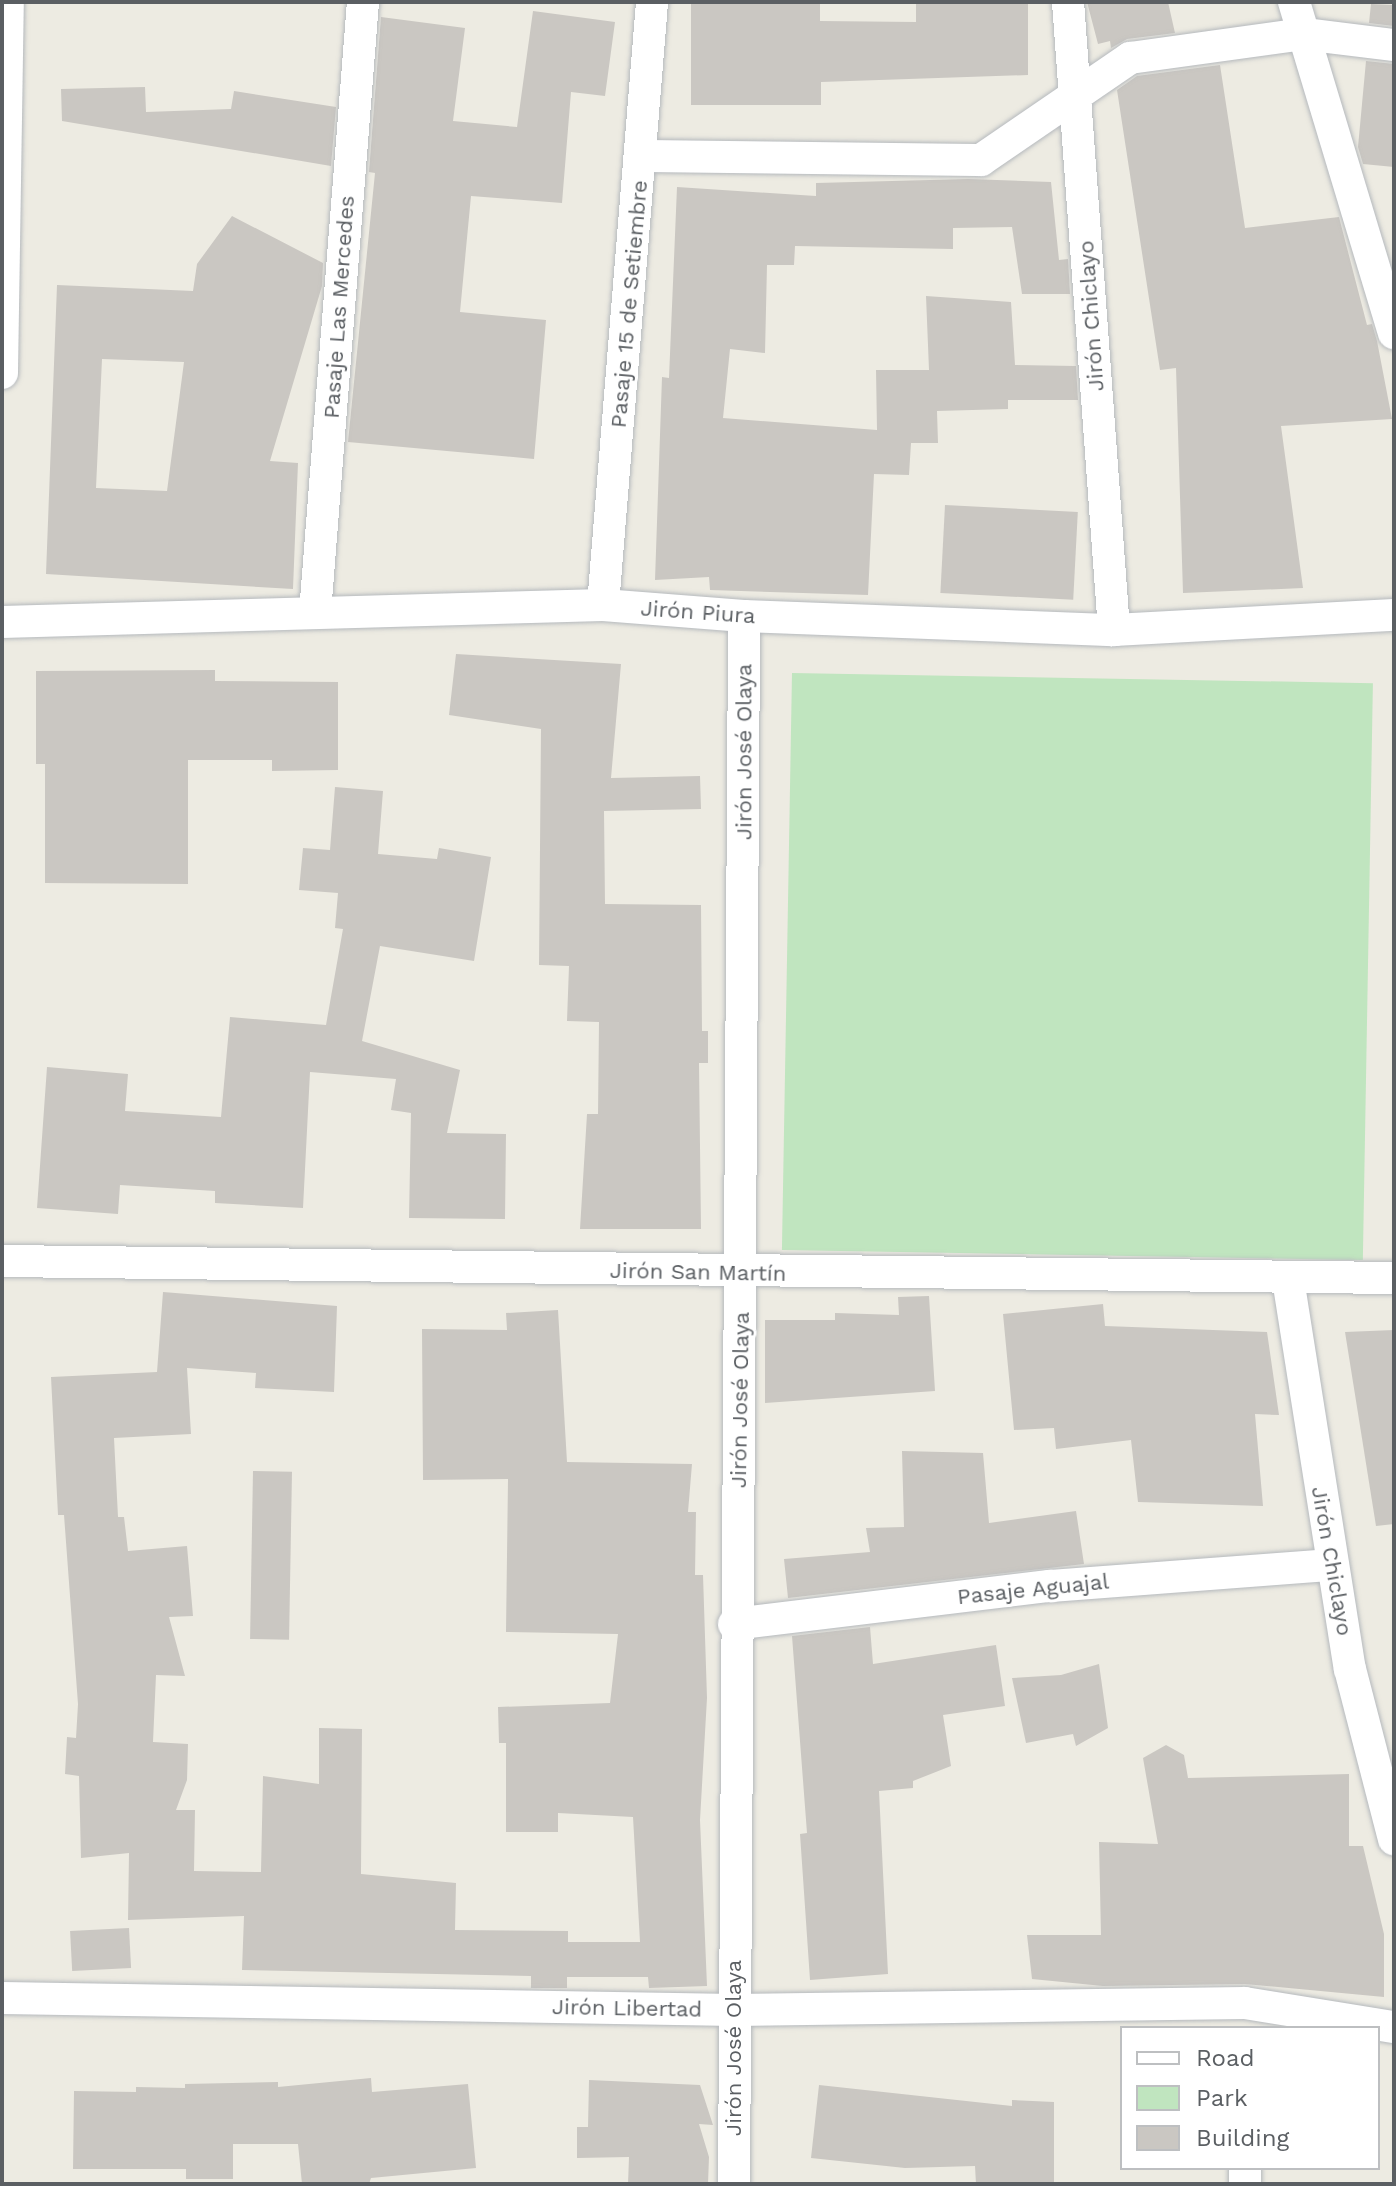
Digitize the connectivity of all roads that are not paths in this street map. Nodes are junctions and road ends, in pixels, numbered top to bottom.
1 (8, 2) edge
2 (363, 2) edge
3 (652, 2) edge
4 (1068, 2) edge
5 (1294, 2) edge
6 (1304, 34) junction
7 (1394, 45) edge
8 (1075, 95) junction
9 (642, 156) junction
10 (1394, 333) edge
11 (2, 373) edge
12 (603, 605) junction
13 (315, 613) junction
14 (1394, 615) edge
15 (744, 616) junction
16 (2, 622) edge
17 (1114, 630) junction
18 (2, 1261) edge
19 (743, 1272) junction
20 (1394, 1278) edge
21 (1288, 1279) junction
22 (1332, 1565) junction
23 (734, 1624) junction
24 (1394, 1839) edge
25 (2, 1998) edge
26 (735, 2010) junction
27 (1245, 2015) edge
28 (1394, 2027) edge
29 (734, 2184) edge

1 - 11 street
2 - 13 street, Pasaje Las Mercedes
3 - 9 street, Pasaje 15 de Setiembre
4 - 8 street, Jirón Chiclayo
5 - 6 street
6 - 7 street
6 - 8 street
6 - 10 street
8 - 9 street
8 - 17 street, Jirón Chiclayo
9 - 12 street, Pasaje 15 de Setiembre
12 - 13 street, Jirón Piura
12 - 15 street, Jirón Piura
13 - 16 street, Jirón Piura
14 - 17 street, Jirón Piura
15 - 17 street, Jirón Piura
15 - 19 street, Jirón José Olaya
18 - 19 street, Jirón San Martín
19 - 21 street, Jirón San Martín
19 - 23 street, Jirón José Olaya
20 - 21 street, Jirón San Martín
21 - 22 street, Jirón Chiclayo
22 - 23 street, Pasaje Aguajal
22 - 24 street, Jirón Chiclayo
23 - 26 street, Jirón José Olaya
25 - 26 street, Jirón Libertad
26 - 27 street, Jirón Libertad
26 - 29 street, Jirón José Olaya
27 - 28 street, Jirón Libertad

